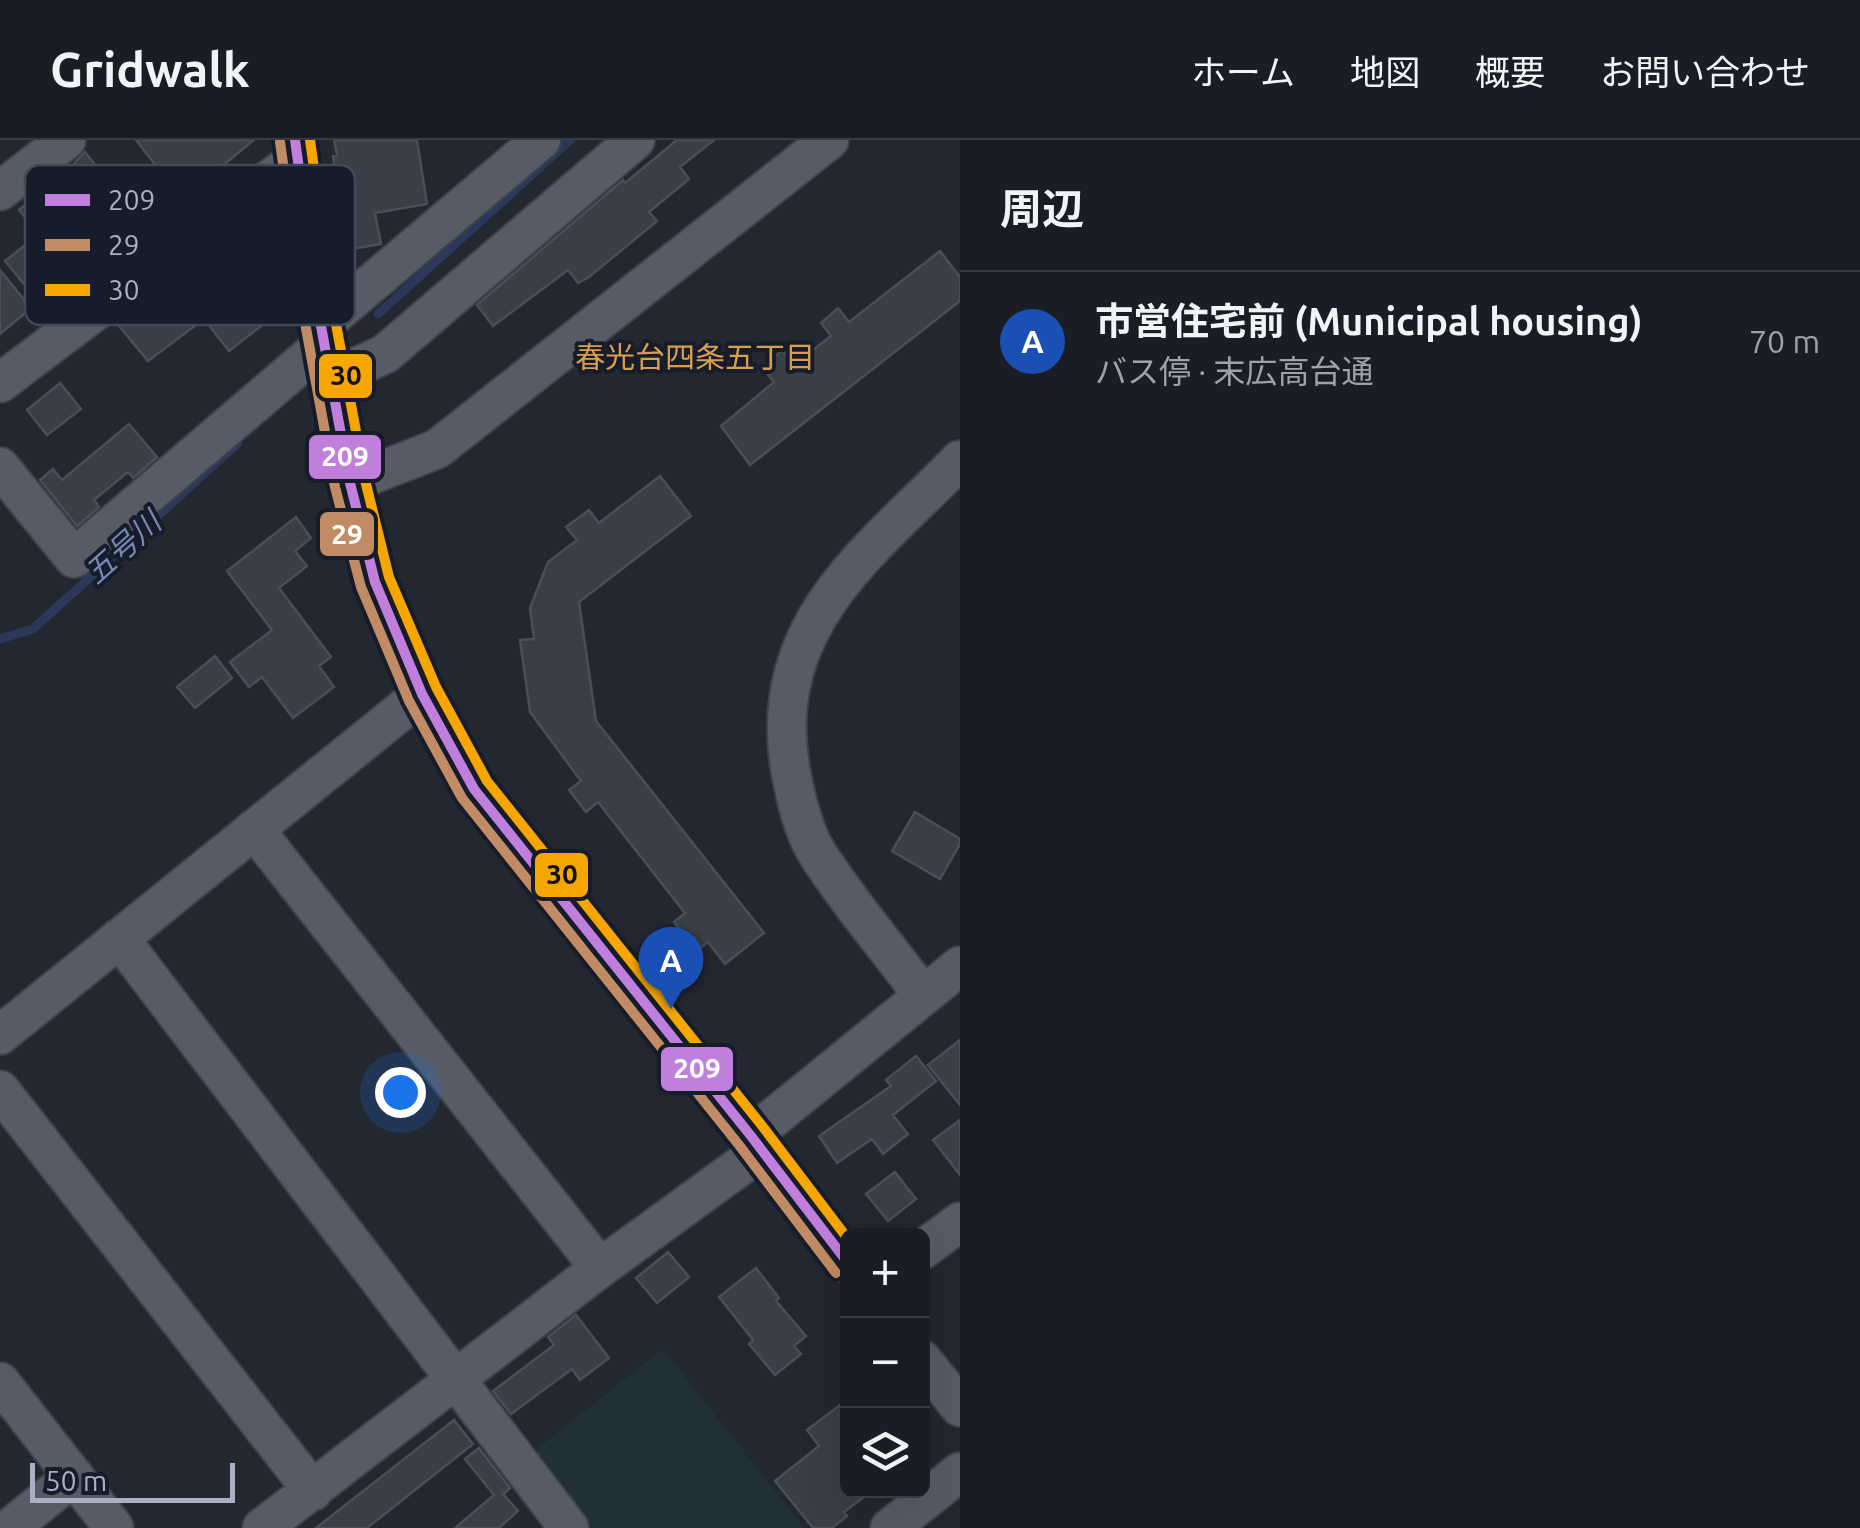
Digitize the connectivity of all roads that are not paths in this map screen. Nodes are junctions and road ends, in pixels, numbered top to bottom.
1 (66, 140) edge
2 (541, 140) edge
3 (635, 140) edge
4 (829, 140) edge
5 (297, 149) edge
6 (34, 165) edge
7 (277, 165) edge
8 (25, 172) edge
9 (0, 191) edge
10 (355, 321) edge
11 (74, 325) edge
12 (322, 325) edge
13 (351, 325) edge
14 (325, 350) junction
15 (0, 383) edge
16 (960, 460) edge
17 (0, 467) edge
18 (350, 483) junction
19 (422, 694) junction
20 (254, 830) junction
21 (120, 938) junction
22 (960, 966) edge
23 (922, 994) junction
24 (0, 1035) edge
25 (0, 1090) edge
26 (756, 1143) junction
27 (960, 1222) edge
28 (930, 1244) edge
29 (840, 1253) edge
30 (600, 1268) junction
31 (930, 1370) edge
32 (456, 1380) junction
33 (0, 1382) edge
34 (960, 1408) edge
35 (960, 1472) edge
36 (74, 1476) junction
37 (314, 1490) junction
38 (563, 1526) edge
39 (10, 1528) edge
40 (114, 1528) edge
41 (262, 1528) edge
42 (890, 1528) edge

1 - 6 street
2 - 10 street
3 - 14 street
4 - 18 street
5 - 7 street
8 - 9 street
11 - 15 street
12 - 14 street
13 - 14 street
14 - 17 street
14 - 18 street
16 - 23 street
18 - 19 street
19 - 20 street
19 - 26 street
20 - 21 street
20 - 30 street
21 - 24 street
21 - 32 street
22 - 23 street
23 - 26 street
25 - 37 street
26 - 29 street
26 - 30 street
27 - 28 street
30 - 32 street
31 - 34 street
32 - 37 street
32 - 38 street
33 - 36 street
35 - 42 street
36 - 39 street
36 - 40 street
37 - 41 street

